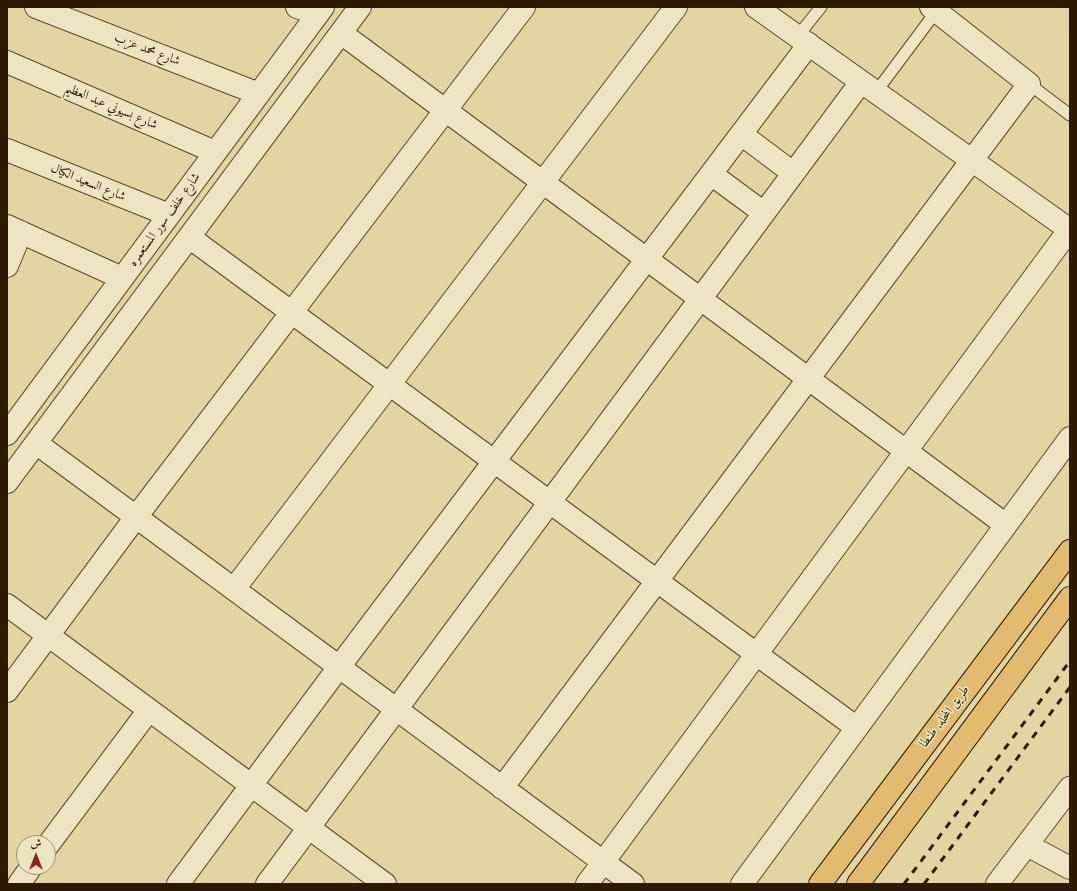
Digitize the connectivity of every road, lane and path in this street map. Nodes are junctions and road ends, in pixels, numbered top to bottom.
1 (36, 7) edge
2 (360, 7) edge
3 (524, 7) edge
4 (676, 7) edge
5 (756, 7) edge
6 (821, 7) edge
7 (936, 8) edge
8 (312, 9) edge
9 (341, 33) junction
10 (803, 40) junction
11 (7, 62) edge
12 (1029, 84) junction
13 (869, 87) junction
14 (259, 94) junction
15 (445, 111) junction
16 (1070, 115) edge
17 (741, 134) junction
18 (7, 150) edge
19 (215, 152) junction
20 (972, 160) junction
21 (711, 174) junction
22 (793, 174) junction
23 (543, 183) junction
24 (764, 213) junction
25 (169, 215) junction
26 (14, 229) edge
27 (1070, 230) edge
28 (189, 237) junction
29 (647, 260) junction
30 (7, 266) edge
31 (122, 278) junction
32 (700, 299) junction
33 (292, 312) junction
34 (808, 379) junction
35 (389, 385) junction
36 (7, 434) edge
37 (1070, 438) edge
38 (36, 443) junction
39 (906, 451) junction
40 (494, 462) junction
41 (7, 482) edge
42 (550, 503) junction
43 (136, 517) junction
44 (1006, 525) junction
45 (1070, 551) edge
46 (657, 582) junction
47 (234, 589) junction
48 (1070, 598) edge
49 (7, 605) edge
50 (48, 636) junction
51 (756, 654) junction
52 (339, 667) junction
53 (7, 691) edge
54 (396, 709) junction
55 (149, 710) junction
56 (857, 728) junction
57 (251, 786) junction
58 (502, 788) junction
59 (1070, 788) edge
60 (309, 828) junction
61 (55, 835) edge
62 (1027, 845) junction
63 (603, 862) junction
64 (1070, 868) edge
65 (25, 875) edge
66 (19, 884) edge
67 (178, 884) edge
68 (267, 884) edge
69 (385, 884) edge
70 (587, 884) edge
71 (633, 884) edge
72 (742, 884) edge
73 (820, 884) edge
74 (858, 884) edge
75 (998, 884) edge

1 - 14 street, شارع محمد عزب
2 - 9 street
3 - 15 street
4 - 23 street
5 - 10 street
6 - 10 lane
7 - 12 street
7 - 13 lane
8 - 14 street, شارع خلف سور المستعمره
9 - 15 street
9 - 28 street
10 - 13 street
10 - 17 street
11 - 19 street, شارع بسيوني عبد العظيم
12 - 16 lane
12 - 20 street
13 - 20 street
13 - 22 street
14 - 19 street, شارع خلف سور المستعمره
15 - 23 street
15 - 33 street
17 - 21 street
17 - 22 street
18 - 25 street, شارع السعيد الكيال
19 - 25 street, شارع خلف سور المستعمره
20 - 27 street
20 - 34 street
21 - 24 street
21 - 29 street
22 - 24 street
23 - 29 street
23 - 35 street
24 - 32 street
25 - 31 street, شارع خلف سور المستعمره
26 - 30 street
26 - 31 street
27 - 39 street
28 - 33 street
28 - 38 street
29 - 32 street
29 - 40 street
31 - 36 street, شارع خلف سور المستعمره
32 - 34 street
32 - 42 street
33 - 35 street
33 - 43 street
34 - 39 street
34 - 46 street
35 - 40 street
35 - 47 street
37 - 44 street
38 - 41 street
38 - 43 street
39 - 44 street
39 - 51 street
40 - 42 street
40 - 52 street
42 - 46 street
42 - 54 street
43 - 47 street
43 - 50 street
44 - 56 street
45 - 73 main road, طريق المحله, طنطا
46 - 51 street
46 - 58 street
47 - 52 street
48 - 74 main road
49 - 50 street
50 - 53 street
50 - 55 street
51 - 56 street
51 - 63 street
52 - 54 street
52 - 57 street
54 - 58 street
54 - 60 street
55 - 57 street
55 - 61 street
56 - 72 street
57 - 60 street
57 - 67 street
58 - 63 street
59 - 62 street
60 - 68 street
60 - 69 street
62 - 64 street
62 - 75 street
63 - 70 street
63 - 71 street
65 - 66 street

